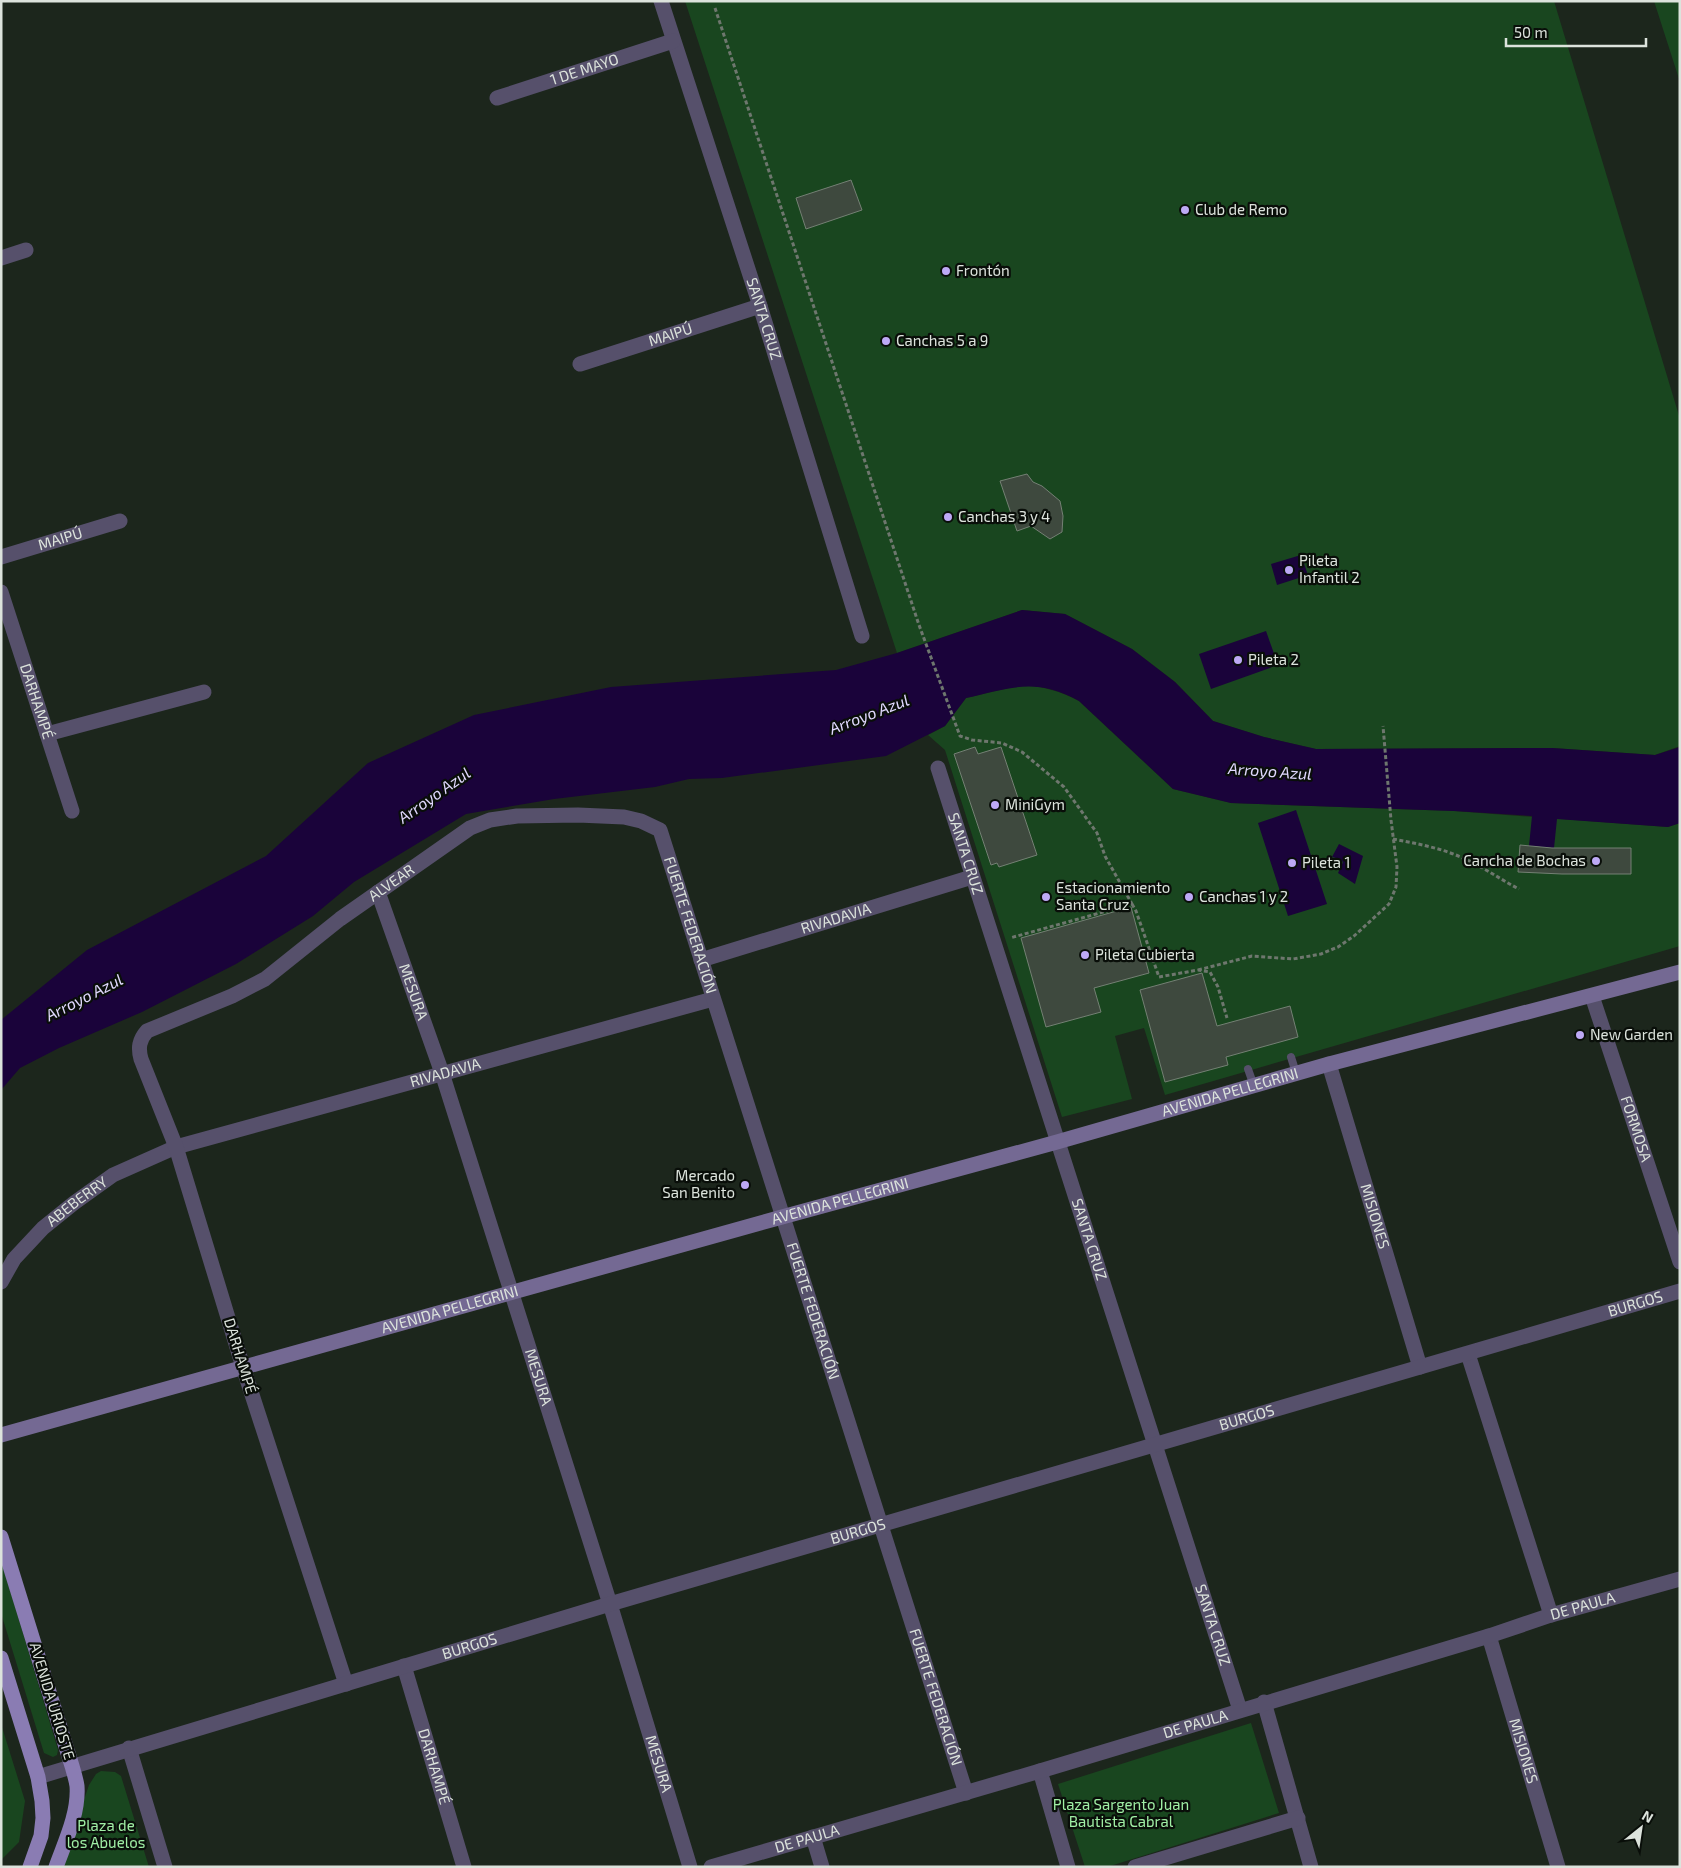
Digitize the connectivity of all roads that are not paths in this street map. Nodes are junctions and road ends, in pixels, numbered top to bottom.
1 (661, 1) edge
2 (673, 41) junction
3 (497, 98) dead end
4 (26, 250) dead end
5 (1, 258) edge
6 (760, 306) junction
7 (580, 364) dead end
8 (120, 521) dead end
9 (1, 557) edge
10 (1, 592) edge
11 (862, 636) dead end
12 (204, 692) dead end
13 (47, 734) junction
14 (938, 768) dead end
15 (72, 811) dead end
16 (660, 830) joint
17 (972, 877) junction
18 (378, 892) junction
19 (701, 960) junction
20 (1680, 972) edge
21 (1592, 996) junction
22 (714, 999) junction
23 (147, 1031) joint
24 (1291, 1056) dead end
25 (1329, 1064) junction
26 (1248, 1069) dead end
27 (442, 1073) junction
28 (1296, 1074) junction
29 (1254, 1086) junction
30 (1056, 1142) junction
31 (176, 1147) junction
32 (782, 1216) junction
33 (1680, 1262) edge
34 (1, 1282) edge
35 (1680, 1291) edge
36 (511, 1292) junction
37 (1468, 1354) junction
38 (243, 1367) junction
39 (1420, 1368) junction
40 (1, 1435) edge
41 (1155, 1446) junction
42 (880, 1525) junction
43 (1, 1537) edge
44 (1680, 1579) edge
45 (610, 1604) junction
46 (1551, 1615) junction
47 (1489, 1636) junction
48 (1, 1658) edge
49 (404, 1666) junction
50 (346, 1684) junction
51 (1264, 1702) junction
52 (1240, 1710) junction
53 (129, 1748) junction
54 (72, 1766) junction
55 (1040, 1771) junction
56 (38, 1777) junction
57 (966, 1792) junction
58 (1298, 1818) junction
59 (813, 1837) junction
60 (30, 1867) edge
61 (56, 1867) edge
62 (165, 1867) edge
63 (464, 1867) edge
64 (690, 1867) edge
65 (711, 1867) edge
66 (822, 1867) edge
67 (1068, 1867) edge
68 (1135, 1867) edge
69 (1311, 1867) edge
70 (1558, 1867) edge

1 - 2 street, SANTA CRUZ
2 - 3 street, 1 DE MAYO
2 - 6 street, SANTA CRUZ
4 - 5 street
6 - 7 street, MAIPÚ
6 - 11 street, SANTA CRUZ
8 - 9 street, MAIPÚ
10 - 13 street, DARHAMPÉ
12 - 13 street
13 - 15 street, DARHAMPÉ
14 - 17 street, SANTA CRUZ
16 - 18 street, ALVEAR
16 - 19 street, FUERTE FEDERACIÓN
17 - 19 street, RIVADAVIA
17 - 30 street, SANTA CRUZ
18 - 23 street, ALVEAR
18 - 27 street, MESURA
19 - 22 street, FUERTE FEDERACIÓN
20 - 21 main road, AVENIDA PELLEGRINI
21 - 25 main road, AVENIDA PELLEGRINI
21 - 33 street, FORMOSA
22 - 27 street, RIVADAVIA
22 - 32 street, FUERTE FEDERACIÓN
23 - 31 street, DARHAMPÉ
24 - 28 lane
25 - 28 main road, AVENIDA PELLEGRINI
25 - 39 street, MISIONES
26 - 29 lane
27 - 31 street, RIVADAVIA
27 - 36 street, MESURA
28 - 29 main road, AVENIDA PELLEGRINI
29 - 30 main road, AVENIDA PELLEGRINI
30 - 32 main road, AVENIDA PELLEGRINI
30 - 41 street, SANTA CRUZ
31 - 34 street, ABEBERRY
31 - 38 street, DARHAMPÉ
32 - 36 main road, AVENIDA PELLEGRINI
32 - 42 street, FUERTE FEDERACIÓN
35 - 37 street, BURGOS
36 - 38 main road, AVENIDA PELLEGRINI
36 - 45 street, MESURA
37 - 39 street, BURGOS
37 - 46 street
38 - 40 main road, AVENIDA PELLEGRINI
38 - 50 street, DARHAMPÉ
39 - 41 street, BURGOS
41 - 42 street, BURGOS
41 - 52 street, SANTA CRUZ
42 - 45 street, BURGOS
42 - 57 street, FUERTE FEDERACIÓN
43 - 54 main road, AVENIDA URIOSTE
44 - 46 street, DE PAULA
45 - 49 street, BURGOS
45 - 64 street, MESURA
46 - 47 street, DE PAULA
47 - 51 street, DE PAULA
47 - 70 street, MISIONES
48 - 56 main road
49 - 50 street, BURGOS
49 - 63 street, DARHAMPÉ
50 - 53 street, BURGOS
51 - 52 street, DE PAULA
51 - 58 street
52 - 55 street, DE PAULA
53 - 54 street, BURGOS
53 - 62 street
54 - 56 street, BURGOS
54 - 61 main road, AVENIDA URIOSTE
55 - 57 street, DE PAULA
55 - 67 street
56 - 60 main road
57 - 59 street, DE PAULA
58 - 68 street
58 - 69 street
59 - 65 street, DE PAULA
59 - 66 street

